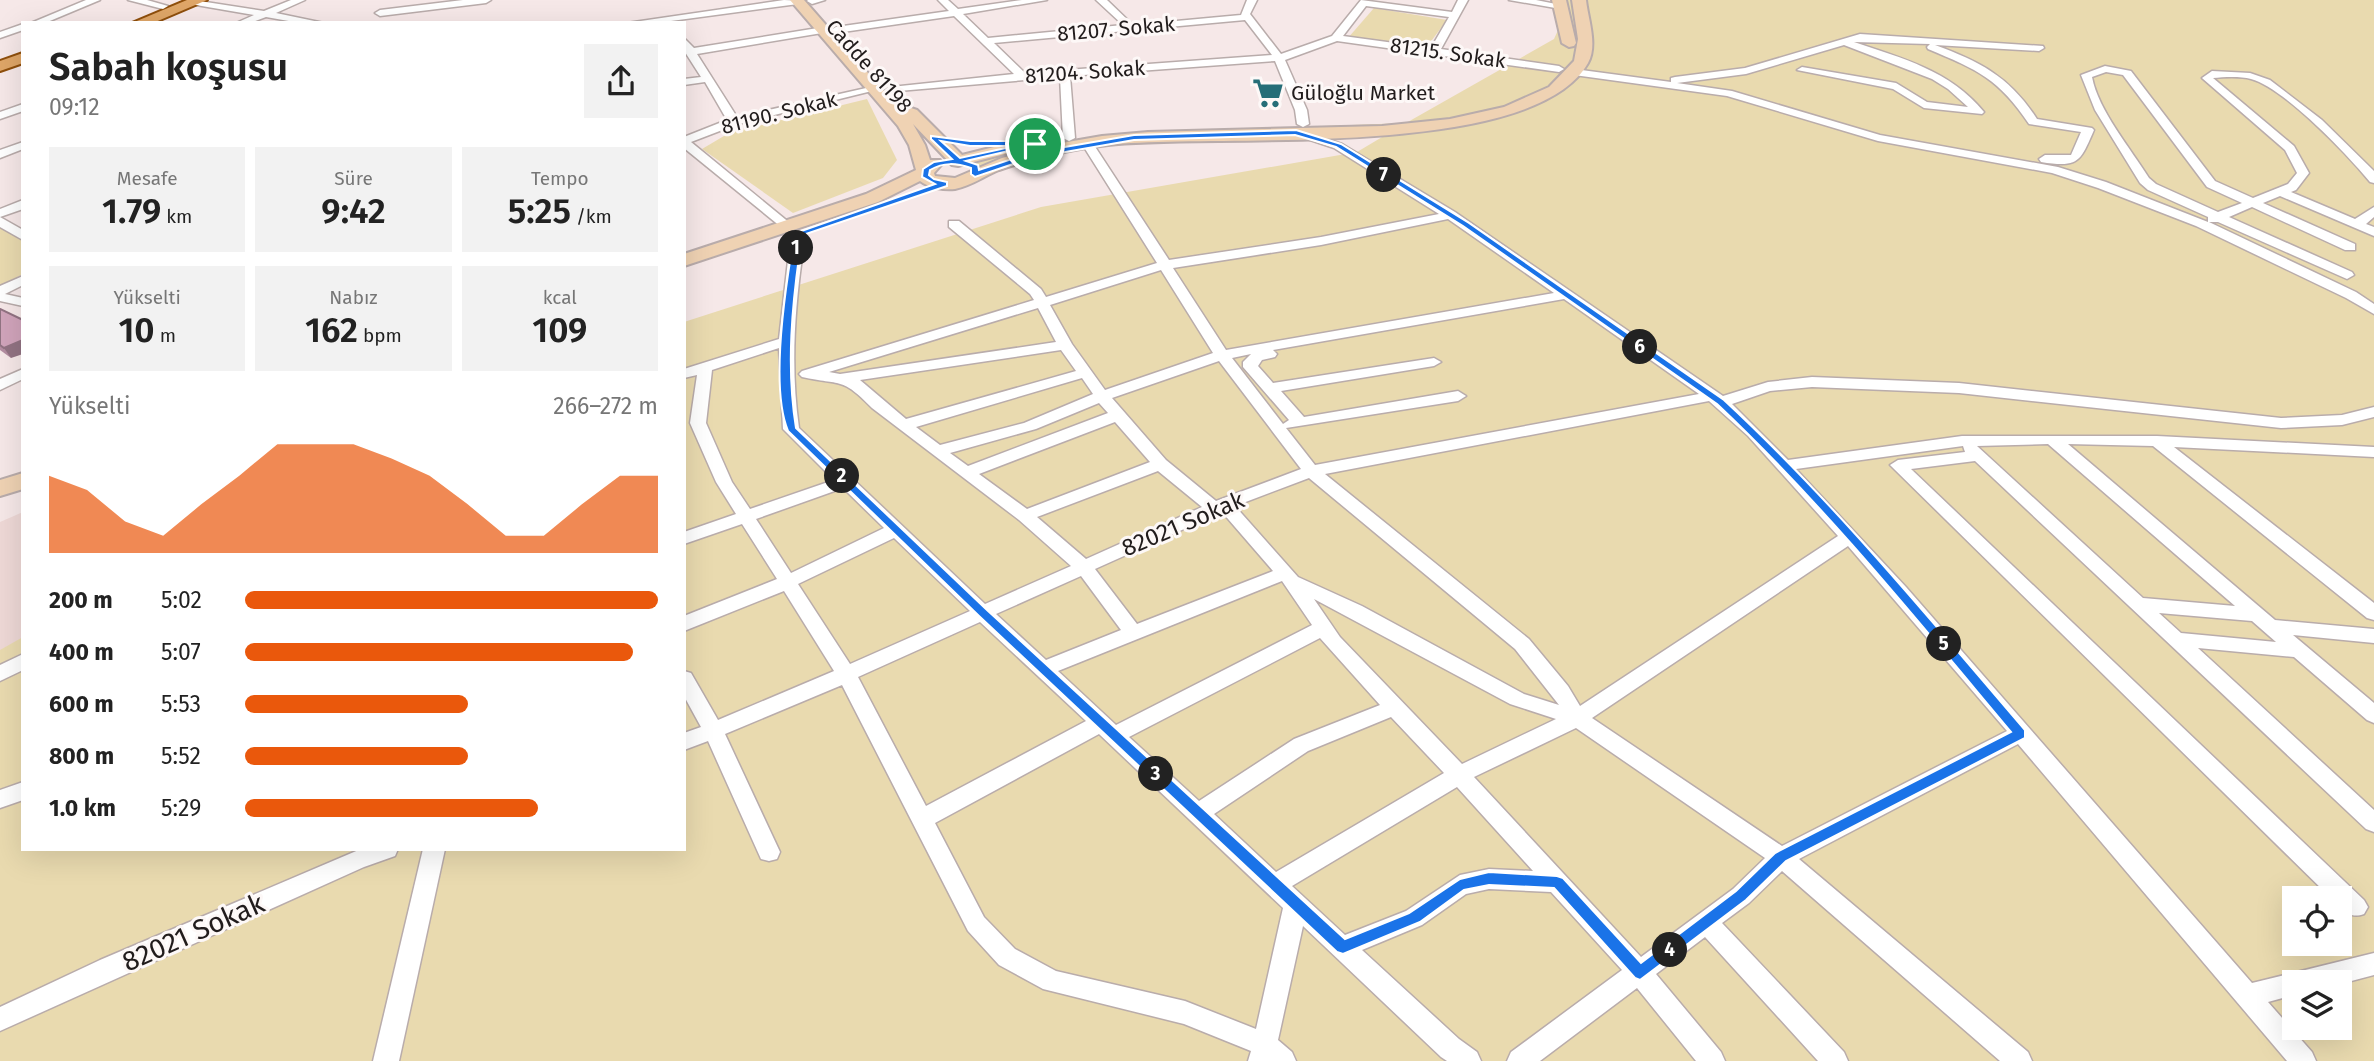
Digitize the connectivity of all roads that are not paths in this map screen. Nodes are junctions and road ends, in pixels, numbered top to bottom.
1 (95, 0) edge
2 (133, 0) edge
3 (178, 0) edge
4 (300, 0) edge
5 (391, 0) edge
6 (486, 0) edge
7 (808, 0) edge
8 (943, 0) edge
9 (1042, 0) edge
10 (1101, 0) edge
11 (1252, 0) edge
12 (1463, 0) edge
13 (1514, 0) edge
14 (1578, 0) edge
15 (198, 1) edge
16 (1365, 1) edge
17 (1560, 3) edge
18 (163, 6) junction
19 (955, 11) junction
20 (268, 12) junction
21 (380, 13) junction
22 (1454, 15) junction
23 (670, 16) edge
24 (1247, 17) junction
25 (41, 21) edge
26 (134, 21) edge
27 (246, 21) edge
28 (310, 21) edge
29 (369, 21) edge
30 (643, 21) edge
31 (1130, 27) junction
32 (21, 28) edge
33 (830, 30) junction
34 (0, 36) edge
35 (1336, 38) junction
36 (986, 41) junction
37 (1846, 42) junction
38 (1920, 42) junction
39 (686, 45) edge
40 (2039, 48) dead end
41 (1434, 51) junction
42 (690, 52) junction
43 (1279, 58) junction
44 (21, 59) edge
45 (0, 66) edge
46 (21, 67) edge
47 (1802, 70) dead end
48 (1567, 71) junction
49 (1065, 73) junction
50 (0, 74) edge
51 (1022, 76) junction
52 (706, 79) junction
53 (686, 82) edge
54 (1651, 83) junction
55 (883, 90) junction
56 (0, 108) edge
57 (20, 110) edge
58 (0, 116) edge
59 (734, 121) junction
60 (1299, 128) junction
61 (933, 138) junction
62 (1069, 138) junction
63 (1342, 138) junction
64 (686, 141) edge
65 (686, 144) edge
66 (1035, 144) junction
67 (1088, 144) junction
68 (21, 146) edge
69 (1951, 153) junction
70 (0, 154) edge
71 (958, 161) junction
72 (925, 172) junction
73 (975, 174) junction
74 (2374, 179) edge
75 (944, 184) junction
76 (2279, 191) junction
77 (2250, 203) junction
78 (21, 205) edge
79 (2374, 211) edge
80 (0, 213) edge
81 (1451, 215) junction
82 (2218, 217) junction
83 (0, 221) edge
84 (2201, 223) junction
85 (954, 224) dead end
86 (2356, 225) junction
87 (789, 231) junction
88 (2374, 232) edge
89 (21, 235) edge
90 (2350, 247) dead end
91 (686, 259) edge
92 (1164, 265) junction
93 (686, 270) edge
94 (2347, 275) dead end
95 (21, 281) edge
96 (0, 291) edge
97 (1565, 295) junction
98 (0, 297) edge
99 (21, 302) edge
100 (1041, 302) junction
101 (2374, 309) edge
102 (1410, 333) dead end
103 (787, 341) junction
104 (1065, 345) junction
105 (1222, 355) junction
106 (1434, 362) dead end
107 (705, 368) junction
108 (786, 371) junction
109 (686, 373) edge
110 (1084, 373) junction
111 (21, 374) edge
112 (807, 374) junction
113 (841, 378) junction
114 (0, 386) edge
115 (1270, 388) junction
116 (1102, 396) junction
117 (1458, 396) dead end
118 (1716, 399) junction
119 (2374, 412) edge
120 (1118, 415) junction
121 (1300, 422) junction
122 (904, 425) junction
123 (1277, 426) junction
124 (2052, 439) junction
125 (1962, 441) junction
126 (2157, 441) junction
127 (937, 451) junction
128 (2374, 452) edge
129 (1978, 456) junction
130 (1160, 464) junction
131 (1783, 466) junction
132 (1311, 471) junction
133 (966, 473) junction
134 (21, 481) edge
135 (848, 481) junction
136 (0, 489) edge
137 (21, 496) edge
138 (0, 504) edge
139 (1220, 507) junction
140 (745, 516) junction
141 (1024, 516) junction
142 (897, 529) junction
143 (686, 537) edge
144 (1849, 537) junction
145 (1084, 567) junction
146 (1289, 577) junction
147 (785, 583) junction
148 (2137, 604) junction
149 (2374, 612) edge
150 (983, 613) junction
151 (2265, 621) junction
152 (686, 623) edge
153 (1323, 628) junction
154 (1133, 632) junction
155 (2374, 636) edge
156 (2175, 639) junction
157 (2301, 651) junction
158 (21, 663) edge
159 (1043, 669) junction
160 (0, 674) edge
161 (846, 674) junction
162 (686, 682) edge
163 (1395, 707) junction
164 (2374, 715) edge
165 (1577, 718) junction
166 (1108, 729) junction
167 (713, 730) junction
168 (2020, 734) junction
169 (686, 740) edge
170 (1459, 775) junction
171 (21, 792) edge
172 (0, 799) edge
173 (1198, 813) junction
174 (922, 819) junction
175 (2374, 823) edge
176 (381, 851) edge
177 (434, 851) edge
178 (769, 852) dead end
179 (1780, 857) junction
180 (1557, 882) junction
181 (1275, 884) junction
182 (1296, 903) junction
183 (2356, 907) dead end
184 (1706, 922) junction
185 (1343, 947) junction
186 (2374, 964) edge
187 (2350, 970) edge
188 (1640, 973) junction
189 (2282, 987) edge
190 (2247, 996) junction
191 (0, 1019) edge
192 (1269, 1055) edge
193 (386, 1061) edge
194 (1468, 1061) edge
195 (1520, 1061) edge
196 (1712, 1061) edge
197 (1835, 1061) edge
198 (2019, 1061) edge
199 (2303, 1061) edge

1 - 25 street
2 - 18 street
3 - 18 main road
4 - 20 street
5 - 21 street
6 - 21 street
7 - 23 street
7 - 33 main road, Cadde 81198
8 - 19 street
9 - 19 street
10 - 31 street
11 - 24 street
12 - 22 street
13 - 17 street
14 - 48 main road
15 - 20 street
15 - 26 main road
16 - 22 street
16 - 35 street
17 - 48 main road
18 - 26 main road
19 - 33 street
19 - 36 street
20 - 27 street
20 - 28 street
21 - 29 street
22 - 41 street
23 - 30 street
24 - 31 street, 81207. Sokak
24 - 43 street
31 - 36 street, 81207. Sokak
32 - 34 street
33 - 42 street
33 - 55 main road, Cadde 81198
35 - 41 street, 81215. Sokak
35 - 43 street, 81204. Sokak
36 - 51 street
37 - 38 street
37 - 47 street
37 - 54 street
38 - 40 street
38 - 69 street
39 - 42 street
41 - 48 street, 81215. Sokak
42 - 52 street
43 - 49 street, 81204. Sokak
43 - 60 street
44 - 45 main road
46 - 50 main road
48 - 54 street, 81215. Sokak
48 - 60 main road
48 - 63 main road
49 - 51 street, 81204. Sokak
49 - 62 street
51 - 55 street, 81204. Sokak
52 - 53 street
52 - 59 street
54 - 69 street
55 - 59 street, 81190. Sokak
55 - 61 main road, Cadde 81198
55 - 72 main road, Cadde 81198
56 - 57 street
57 - 58 street
59 - 64 street, 81190. Sokak
60 - 62 main road
60 - 63 street
60 - 67 main road
61 - 66 main road
61 - 71 main road, Cadde 81198
62 - 66 main road
63 - 81 street
65 - 87 street
66 - 71 main road
67 - 73 main road
67 - 92 street
68 - 70 street
69 - 84 street
71 - 72 main road
71 - 73 main road, Cadde 81198
72 - 75 main road
72 - 87 main road
73 - 75 main road
74 - 76 street
75 - 87 main road
76 - 77 street
76 - 86 street
77 - 82 street
77 - 82 street
77 - 90 street
78 - 80 street
79 - 86 street
81 - 92 street
81 - 97 street
82 - 84 street
82 - 94 street
83 - 89 street
84 - 101 street
85 - 100 street
86 - 88 street
87 - 91 main road
87 - 93 main road
87 - 103 street
92 - 100 street
92 - 105 street
95 - 96 street
97 - 105 street
97 - 118 street
98 - 99 street
100 - 104 street
100 - 112 street
102 - 115 street
103 - 107 street
103 - 108 street
104 - 110 street
104 - 113 street
105 - 116 street
105 - 123 street
106 - 115 street
107 - 109 street
107 - 140 street
108 - 112 street
108 - 135 street
110 - 116 street
110 - 122 street
111 - 114 street
112 - 113 street
113 - 122 street
115 - 121 street
116 - 120 street
116 - 127 street
117 - 121 street
118 - 119 street, 82021 Sokak
118 - 131 street
118 - 132 street, 82021 Sokak
120 - 130 street
120 - 133 street
121 - 123 street
122 - 127 street
123 - 132 street
124 - 125 street
124 - 126 street
124 - 151 street
125 - 129 street
125 - 131 street
126 - 128 street
126 - 149 street
127 - 133 street
129 - 148 street
129 - 183 street
130 - 139 street
130 - 141 street
131 - 144 street
132 - 139 street, 82021 Sokak
132 - 165 street
133 - 141 street
134 - 136 main road
135 - 140 street
135 - 142 street
137 - 138 main road
139 - 145 street, 82021 Sokak
139 - 146 street
140 - 143 street
140 - 147 street
141 - 145 street
142 - 147 street
142 - 150 street
144 - 165 street
144 - 168 street
145 - 150 street, 82021 Sokak
145 - 154 street
146 - 153 street
146 - 154 street
146 - 165 street
147 - 152 street
147 - 161 street
148 - 151 street
148 - 156 street
150 - 159 street
150 - 161 street, 82021 Sokak
151 - 155 street
151 - 157 street
153 - 163 street
153 - 166 street
154 - 159 street
156 - 157 street
156 - 175 street
157 - 164 street
158 - 160 street
159 - 166 street
161 - 167 street, 82021 Sokak
161 - 174 street
162 - 167 street
163 - 170 street
163 - 173 street
165 - 170 street
165 - 179 street
166 - 173 street
166 - 174 street
167 - 169 street, 82021 Sokak
167 - 178 street
168 - 179 street
168 - 190 street
170 - 180 street
170 - 181 street
171 - 172 street
173 - 181 street
174 - 192 street
176 - 191 street, 82021 Sokak
177 - 193 street
179 - 184 street
179 - 198 street
180 - 185 street
180 - 188 street
181 - 182 street
182 - 185 street
182 - 192 street
184 - 188 street
184 - 197 street
185 - 194 street
186 - 187 street
188 - 195 street
188 - 196 street
189 - 190 street
190 - 199 street

